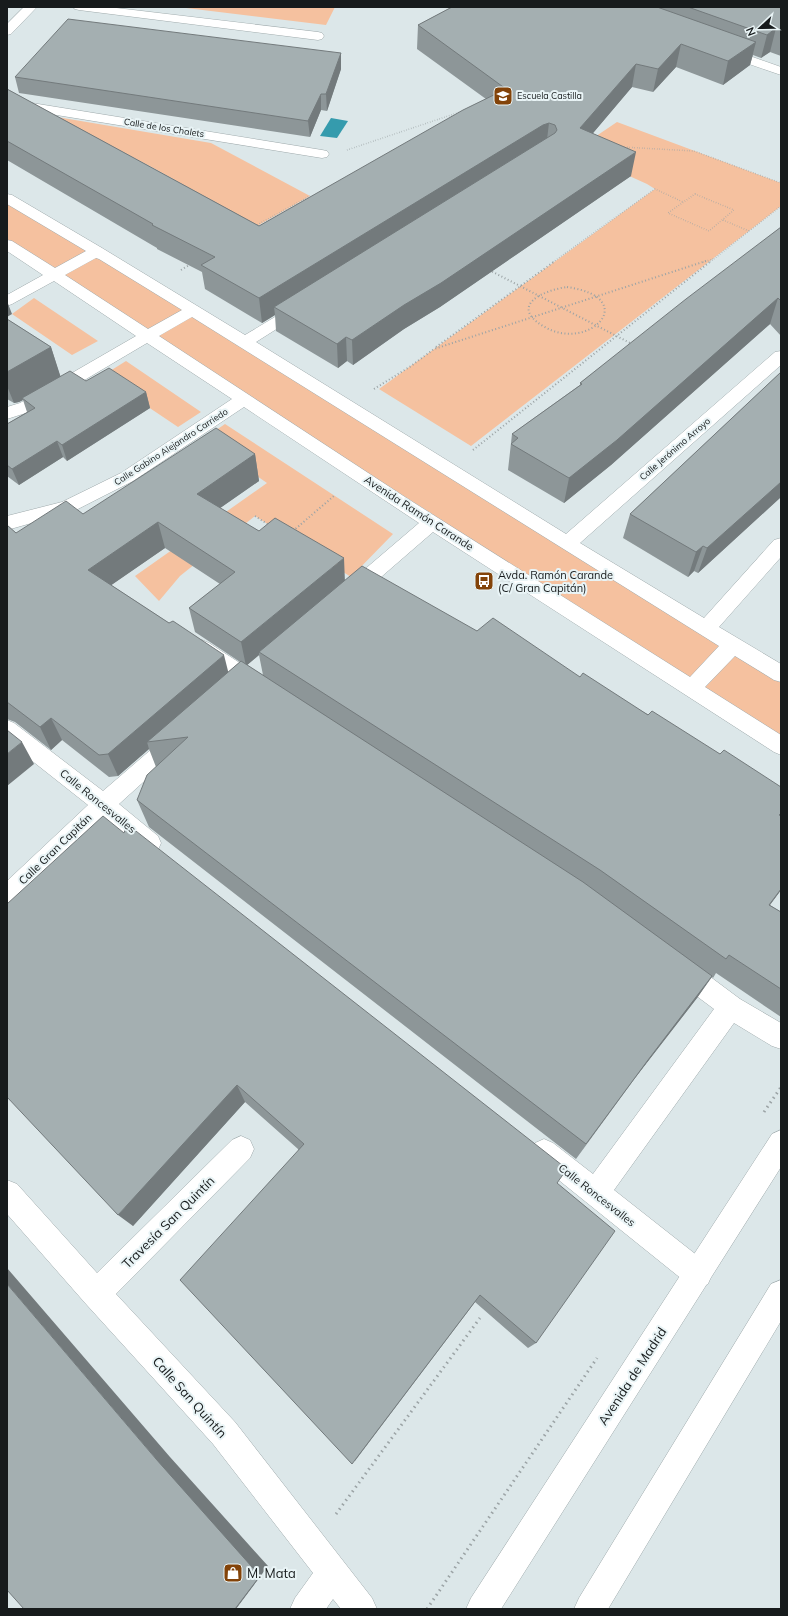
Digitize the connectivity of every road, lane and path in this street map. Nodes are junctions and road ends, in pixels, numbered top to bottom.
1 (31, 7) edge
2 (79, 7) edge
3 (7, 31) edge
4 (318, 36) dead end
5 (714, 47) edge
6 (781, 71) edge
7 (7, 103) edge
8 (460, 112) edge
9 (615, 146) edge
10 (322, 154) joint
11 (781, 183) edge
12 (310, 196) edge
13 (7, 198) edge
14 (683, 202) junction
15 (781, 206) edge
16 (723, 220) junction
17 (250, 229) edge
18 (749, 231) junction
19 (7, 244) edge
20 (97, 251) junction
21 (715, 258) junction
22 (192, 264) edge
23 (485, 268) edge
24 (53, 274) junction
25 (153, 286) junction
26 (522, 286) junction
27 (538, 294) junction
28 (596, 296) junction
29 (7, 301) edge
30 (310, 302) edge
31 (562, 308) junction
32 (191, 311) junction
33 (533, 317) junction
34 (597, 326) junction
35 (148, 336) junction
36 (616, 336) junction
37 (245, 342) junction
38 (638, 347) edge
39 (434, 349) junction
40 (781, 356) edge
41 (244, 399) junction
42 (346, 406) junction
43 (7, 413) edge
44 (447, 470) junction
45 (339, 492) dead end
46 (255, 516) dead end
47 (432, 522) junction
48 (7, 523) edge
49 (271, 526) edge
50 (293, 531) edge
51 (568, 543) junction
52 (781, 545) edge
53 (338, 602) edge
54 (706, 629) junction
55 (189, 639) edge
56 (733, 645) junction
57 (781, 674) edge
58 (691, 689) junction
59 (273, 696) edge
60 (7, 729) edge
61 (187, 731) edge
62 (781, 746) edge
63 (103, 804) junction
64 (166, 856) edge
65 (7, 896) edge
66 (667, 960) edge
67 (730, 1007) junction
68 (781, 1037) edge
69 (528, 1140) edge
70 (781, 1143) edge
71 (241, 1149) dead end
72 (596, 1193) junction
73 (7, 1194) edge
74 (698, 1274) junction
75 (96, 1294) junction
76 (781, 1294) edge
77 (480, 1318) edge
78 (312, 1546) junction
79 (333, 1573) junction
80 (306, 1609) edge
81 (361, 1609) edge
82 (482, 1609) edge
83 (590, 1609) edge

1 - 3 street
2 - 4 street
5 - 6 street
7 - 10 street, Calle de los Chalets
8 - 10 path
9 - 11 path
12 - 17 path
13 - 20 street
14 - 16 path
14 - 16 path
14 - 26 path
15 - 18 path
16 - 18 path
18 - 21 path
19 - 24 street, Avenida Ramón Carande
20 - 24 street
20 - 25 street
21 - 28 path
21 - 36 path
22 - 25 path
23 - 26 path
24 - 29 street
24 - 35 street, Avenida Ramón Carande
25 - 32 street
26 - 27 path
26 - 39 path
27 - 28 path
27 - 31 path
27 - 33 path
28 - 31 path
28 - 34 path
30 - 37 street
31 - 33 path
31 - 34 path
32 - 35 street
32 - 37 street
33 - 34 path
33 - 39 path
34 - 36 path
35 - 41 street, Avenida Ramón Carande
35 - 43 street
36 - 38 path
36 - 44 path
37 - 42 street
39 - 42 path
40 - 51 street, Calle Jerónimo Arroyo
41 - 47 street, Avenida Ramón Carande
41 - 48 street, Calle Gabino Alejandro Carriedo
42 - 44 street
44 - 51 street
45 - 50 path
46 - 49 path
47 - 53 street
47 - 58 street, Avenida Ramón Carande
51 - 54 street
52 - 54 street
54 - 56 street
55 - 59 street
56 - 57 street
56 - 58 street
58 - 62 street, Avenida Ramón Carande
60 - 63 street, Calle Roncesvalles
61 - 63 street, Calle Gran Capitán
63 - 64 street, Calle Roncesvalles
63 - 65 street, Calle Gran Capitán
66 - 67 street
67 - 68 street
67 - 72 street
69 - 72 street, Calle Roncesvalles
70 - 74 street, Avenida de Madrid
71 - 75 street, Travesía San Quintín
72 - 74 street, Calle Roncesvalles
73 - 75 street, Calle San Quintín
74 - 82 street, Avenida de Madrid
75 - 78 street, Calle San Quintín
76 - 83 street
77 - 78 path
78 - 79 street, Calle San Quintín
79 - 80 street
79 - 81 street, Calle San Quintín

